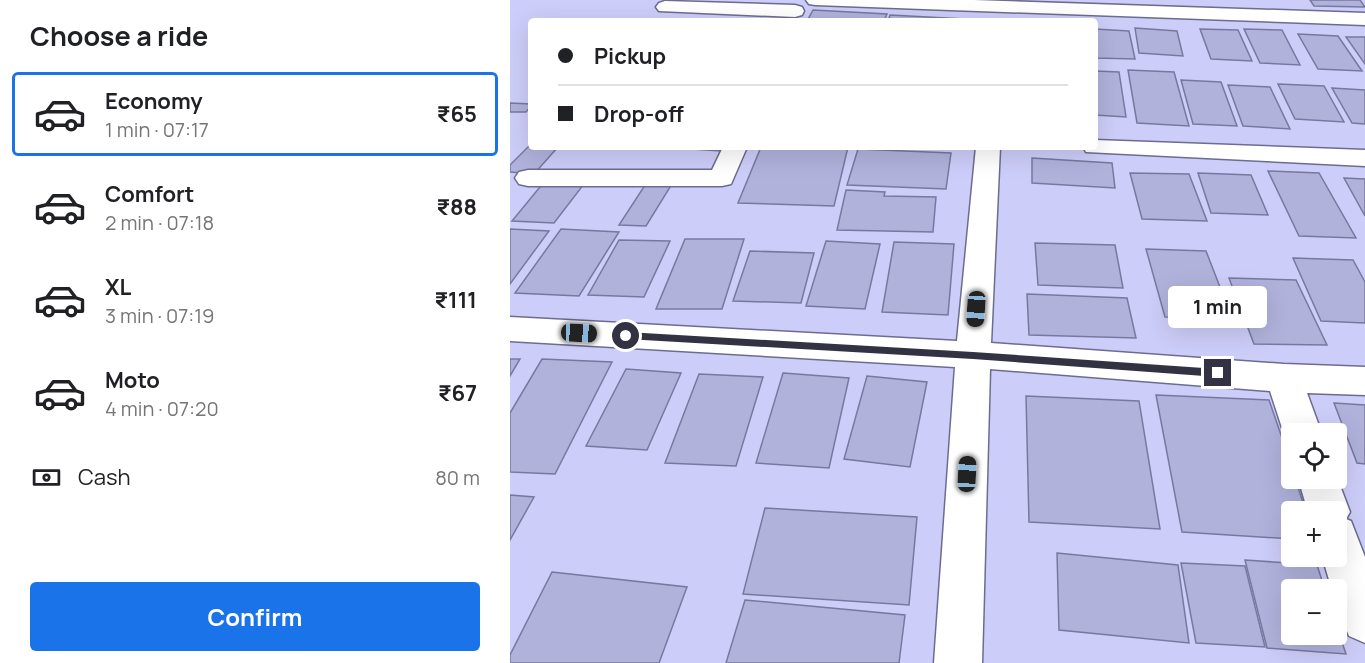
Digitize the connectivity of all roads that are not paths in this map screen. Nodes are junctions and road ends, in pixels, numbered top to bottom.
1 (815, 0) edge
2 (1099, 6) edge
3 (665, 7) dead end
4 (1287, 8) edge
5 (996, 9) edge
6 (795, 11) edge
7 (1365, 19) edge
8 (1098, 147) edge
9 (734, 150) edge
10 (988, 150) edge
11 (1365, 158) edge
12 (528, 178) dead end
13 (510, 329) edge
14 (973, 356) junction
15 (1284, 378) junction
16 (1365, 381) edge
17 (1299, 423) edge
18 (1347, 567) edge
19 (1365, 620) edge
20 (958, 663) edge

1 - 5 street
2 - 4 street
2 - 5 street
3 - 6 street
4 - 7 street
8 - 11 street
9 - 12 street
10 - 14 street
13 - 14 street
14 - 15 street
14 - 20 street
15 - 16 street
15 - 17 street
18 - 19 street

